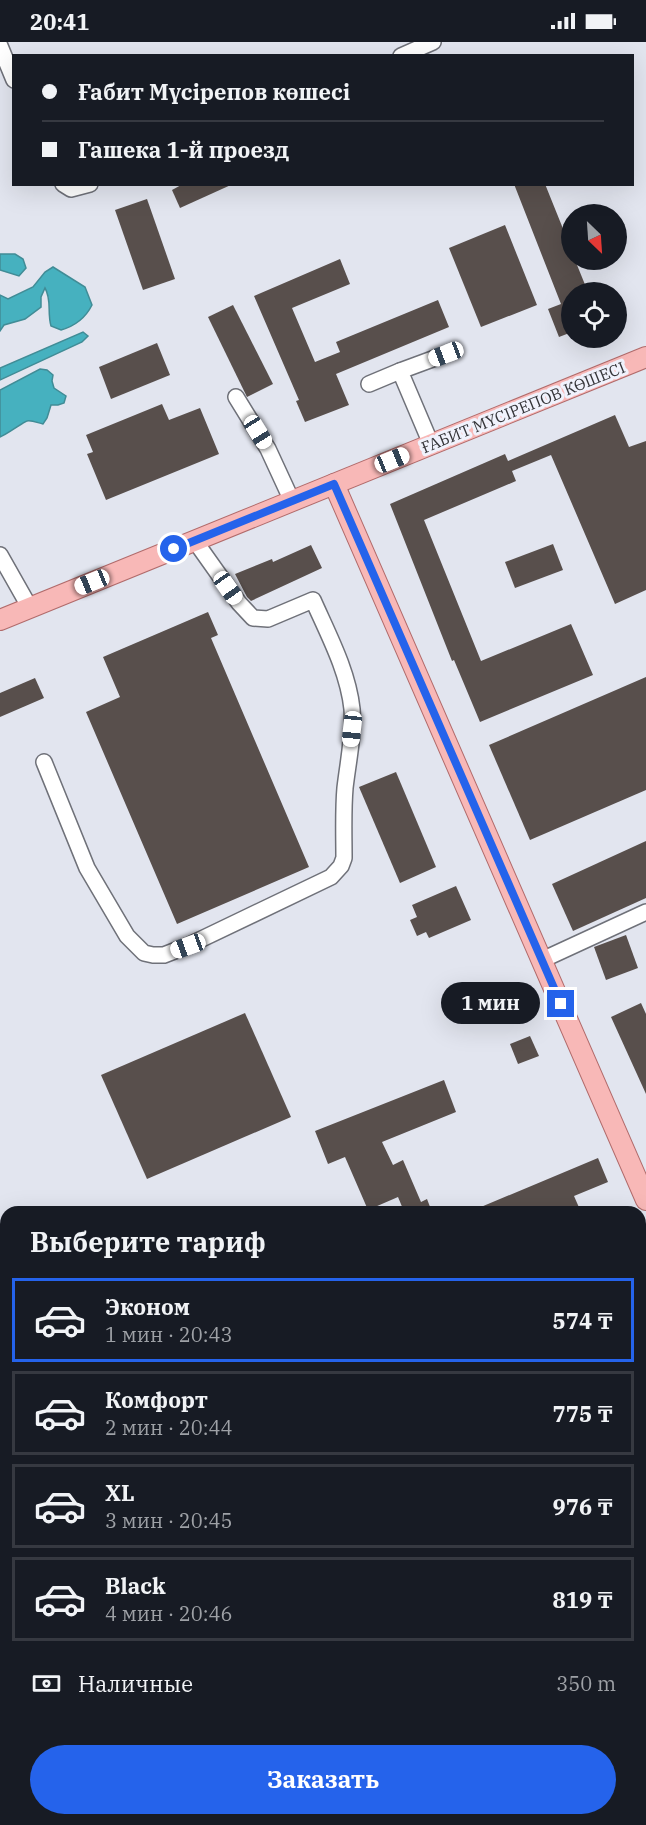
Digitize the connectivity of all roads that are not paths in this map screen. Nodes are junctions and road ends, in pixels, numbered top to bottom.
1 (433, 42) edge
2 (0, 46) edge
3 (406, 54) edge
4 (12, 75) edge
5 (66, 186) edge
6 (82, 186) edge
7 (446, 354) dead end
8 (646, 357) edge
9 (400, 371) junction
10 (369, 384) dead end
11 (236, 397) dead end
12 (431, 444) junction
13 (334, 484) junction
14 (292, 501) junction
15 (195, 540) junction
16 (0, 555) edge
17 (30, 608) junction
18 (0, 620) edge
19 (44, 762) dead end
20 (646, 912) edge
21 (542, 960) junction
22 (646, 1200) edge

1 - 3 street
2 - 4 street
5 - 6 street
7 - 9 street
8 - 12 main road, ҒАБИТ МҮСІРЕПОВ КӨШЕСІ
9 - 10 street
9 - 12 street
11 - 14 street
12 - 13 main road, ҒАБИТ МҮСІРЕПОВ КӨШЕСІ
13 - 14 main road, ҒАБИТ МҮСІРЕПОВ КӨШЕСІ
13 - 21 main road
14 - 15 main road, ҒАБИТ МҮСІРЕПОВ КӨШЕСІ
15 - 17 main road, ҒАБИТ МҮСІРЕПОВ КӨШЕСІ
15 - 19 street
16 - 17 street
17 - 18 main road, ҒАБИТ МҮСІРЕПОВ КӨШЕСІ
20 - 21 street
21 - 22 main road

